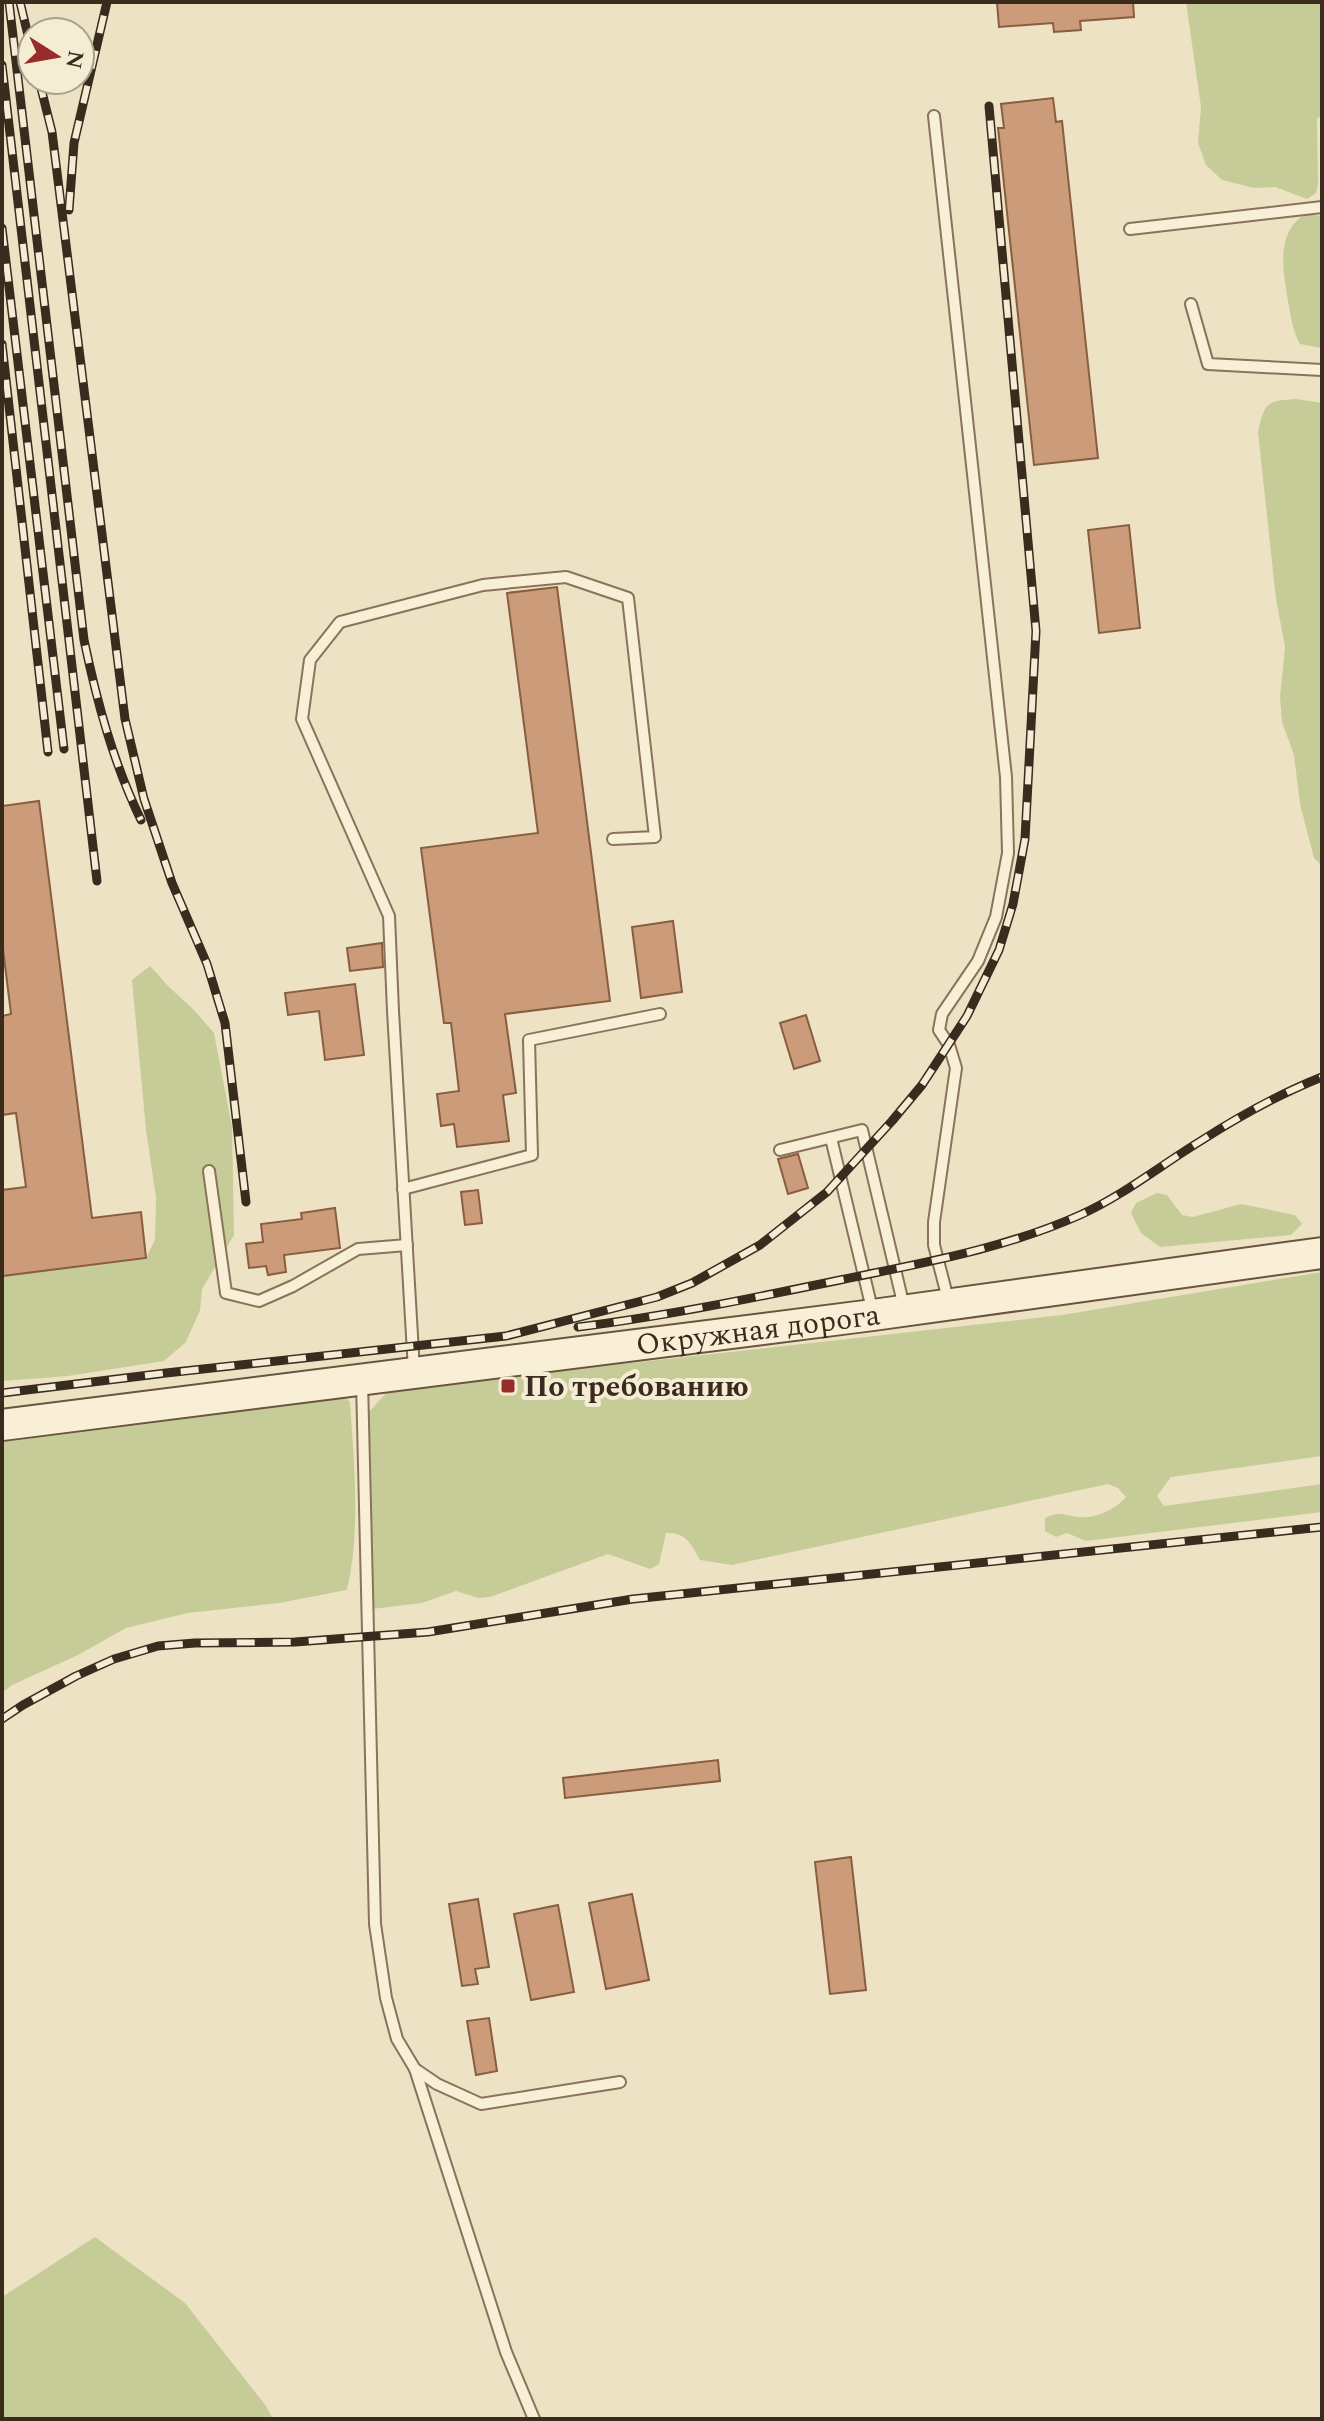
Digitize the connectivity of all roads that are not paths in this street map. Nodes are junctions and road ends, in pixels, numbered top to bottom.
1 (934, 116) dead end
2 (1322, 207) edge
3 (1130, 229) dead end
4 (1191, 304) dead end
5 (1322, 370) edge
6 (613, 839) dead end
7 (660, 1014) dead end
8 (831, 1138) junction
9 (780, 1150) dead end
10 (209, 1171) dead end
11 (403, 1189) junction
12 (407, 1245) junction
13 (1322, 1253) edge
14 (949, 1304) junction
15 (905, 1310) junction
16 (873, 1315) junction
17 (414, 1372) junction
18 (362, 1379) junction
19 (2, 1425) edge
20 (415, 2069) junction
21 (620, 2082) dead end
22 (534, 2419) edge

1 - 14 lane
2 - 3 lane
4 - 5 lane
6 - 11 lane
7 - 11 lane
8 - 9 lane
8 - 15 lane
8 - 16 lane
10 - 12 lane
11 - 12 lane
12 - 17 lane
13 - 14 main road, Окружная дорога
14 - 15 main road, Окружная дорога
15 - 16 main road, Окружная дорога
16 - 17 main road, Окружная дорога
17 - 18 main road, Окружная дорога
18 - 19 main road, Окружная дорога
18 - 20 lane
20 - 21 lane
20 - 22 lane

